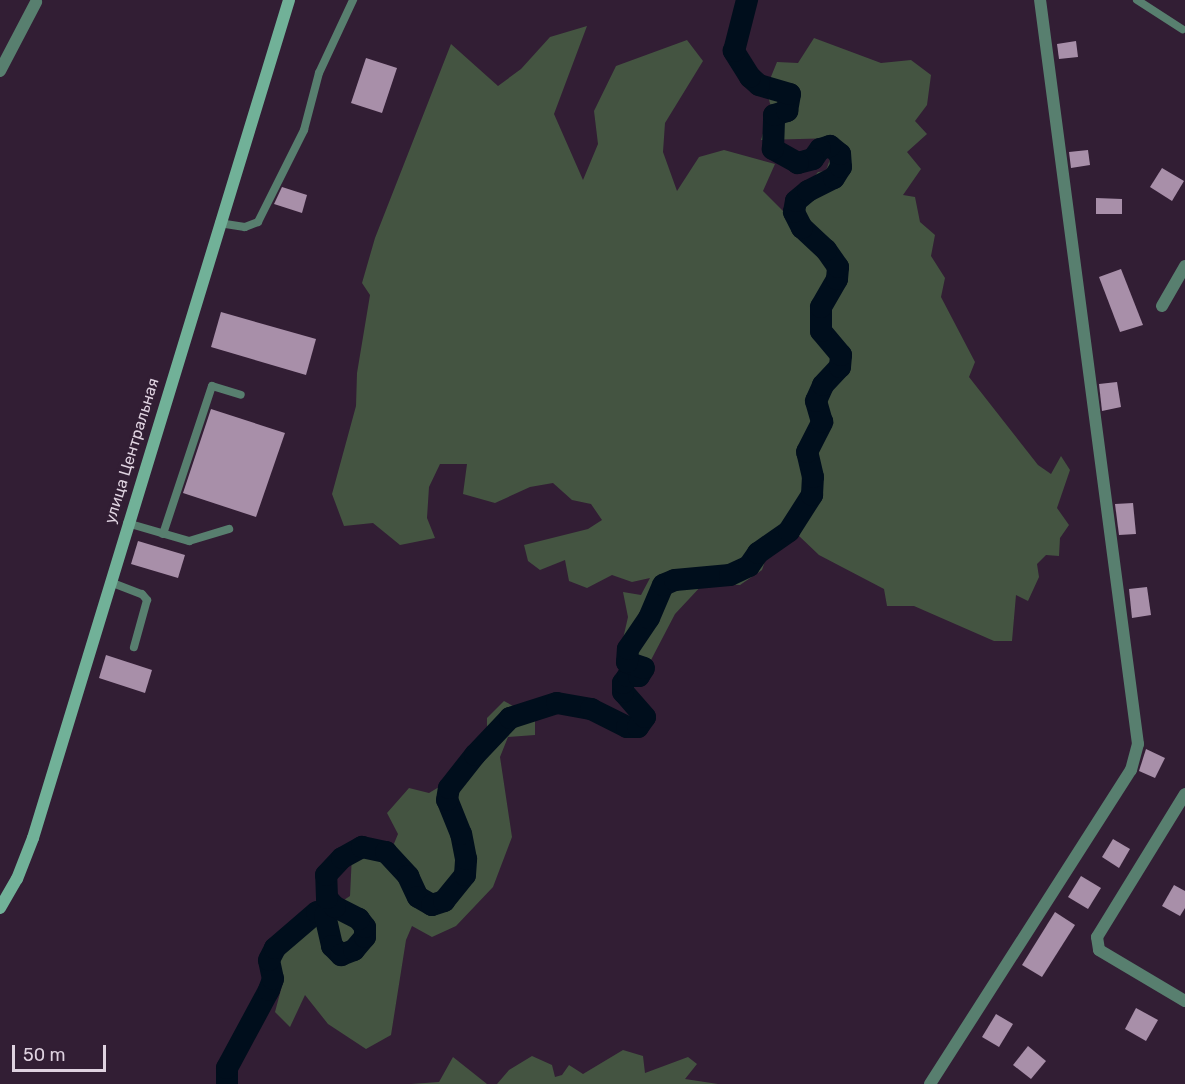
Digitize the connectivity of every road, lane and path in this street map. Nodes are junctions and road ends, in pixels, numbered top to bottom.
1 (289, 0) edge
2 (353, 0) edge
3 (1040, 0) edge
4 (1137, 0) edge
5 (36, 2) dead end
6 (1182, 29) dead end
7 (0, 71) edge
8 (219, 223) junction
9 (1185, 266) edge
10 (1162, 306) dead end
11 (242, 395) dead end
12 (127, 524) junction
13 (229, 529) dead end
14 (163, 534) junction
15 (110, 582) junction
16 (134, 647) dead end
17 (1185, 796) edge
18 (0, 908) edge
19 (1185, 1001) edge
20 (930, 1084) edge

1 - 8 main road, улица Центральная
2 - 8 lane
3 - 20 street
4 - 6 lane
5 - 7 street
8 - 12 main road, улица Центральная
9 - 10 street
11 - 14 lane
12 - 14 lane
12 - 15 main road, улица Центральная
13 - 14 lane
15 - 16 lane
15 - 18 main road, улица Центральная
17 - 19 street

